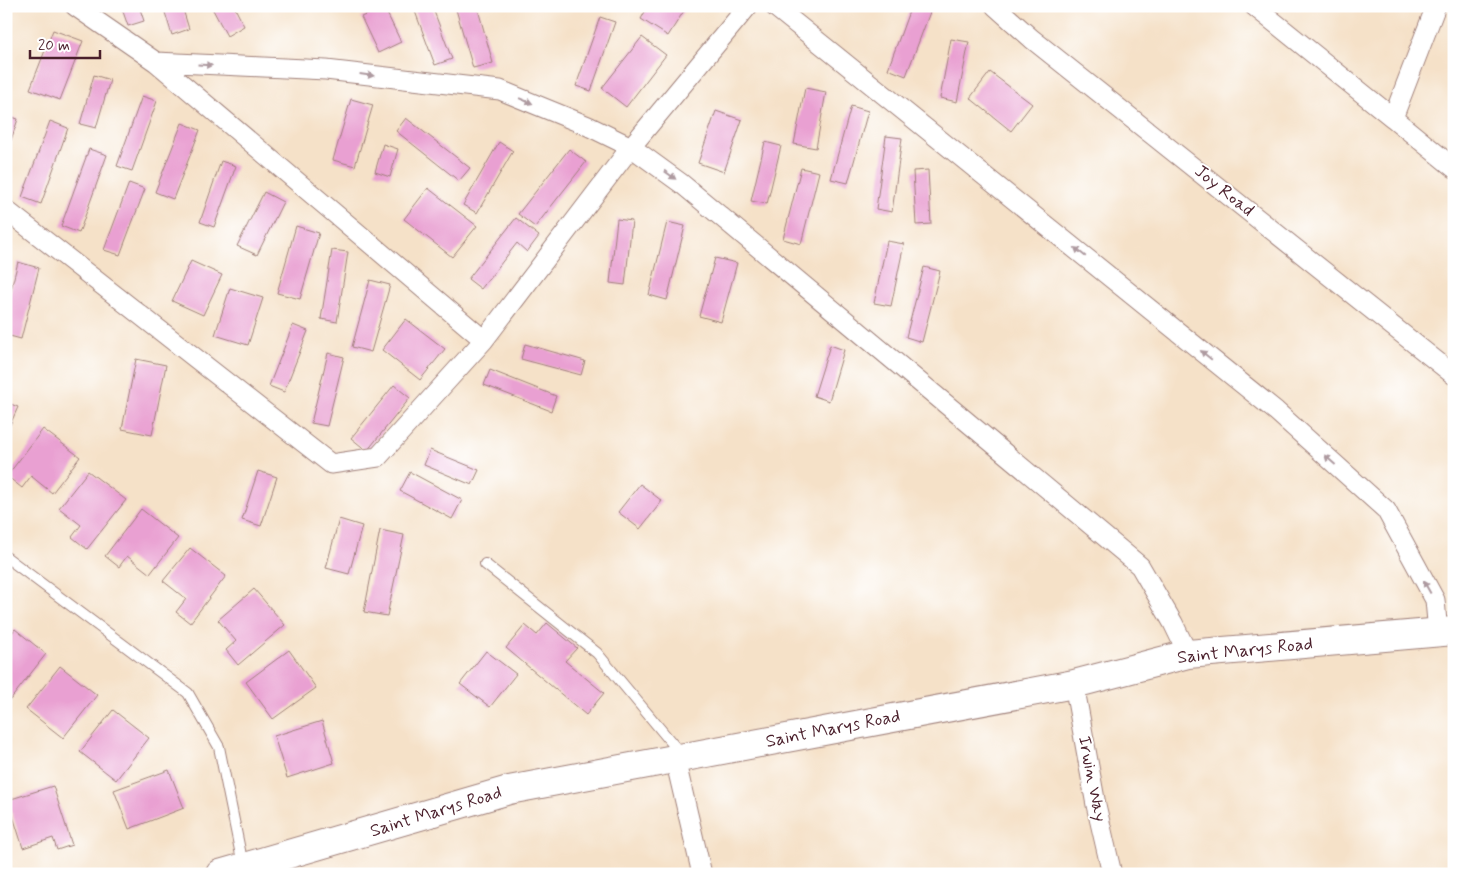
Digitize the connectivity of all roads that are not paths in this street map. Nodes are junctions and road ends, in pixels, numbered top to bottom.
1 (74, 6) edge
2 (748, 6) edge
3 (774, 6) edge
4 (995, 6) edge
5 (1254, 6) edge
6 (1436, 6) edge
7 (156, 62) junction
8 (1393, 118) junction
9 (631, 148) junction
10 (1454, 168) edge
11 (6, 210) edge
12 (484, 340) junction
13 (1454, 375) edge
14 (6, 556) edge
15 (485, 564) dead end
16 (1446, 632) edge
17 (1188, 654) junction
18 (1074, 684) junction
19 (679, 758) junction
20 (232, 870) edge
21 (702, 874) edge
22 (1112, 874) edge

1 - 7 street
2 - 9 street
16 -> 3 street
4 - 13 street, Joy Road
5 - 8 street
6 - 8 street
7 -> 9 street
7 - 12 street
8 - 10 street
9 - 12 street
9 -> 17 street
11 - 12 street
14 - 20 lane
15 - 19 lane
16 - 17 main road, Saint Marys Road
17 - 18 main road, Saint Marys Road
18 - 19 main road, Saint Marys Road
18 - 22 street, Irwin Way
19 - 20 main road, Saint Marys Road
19 - 21 street

